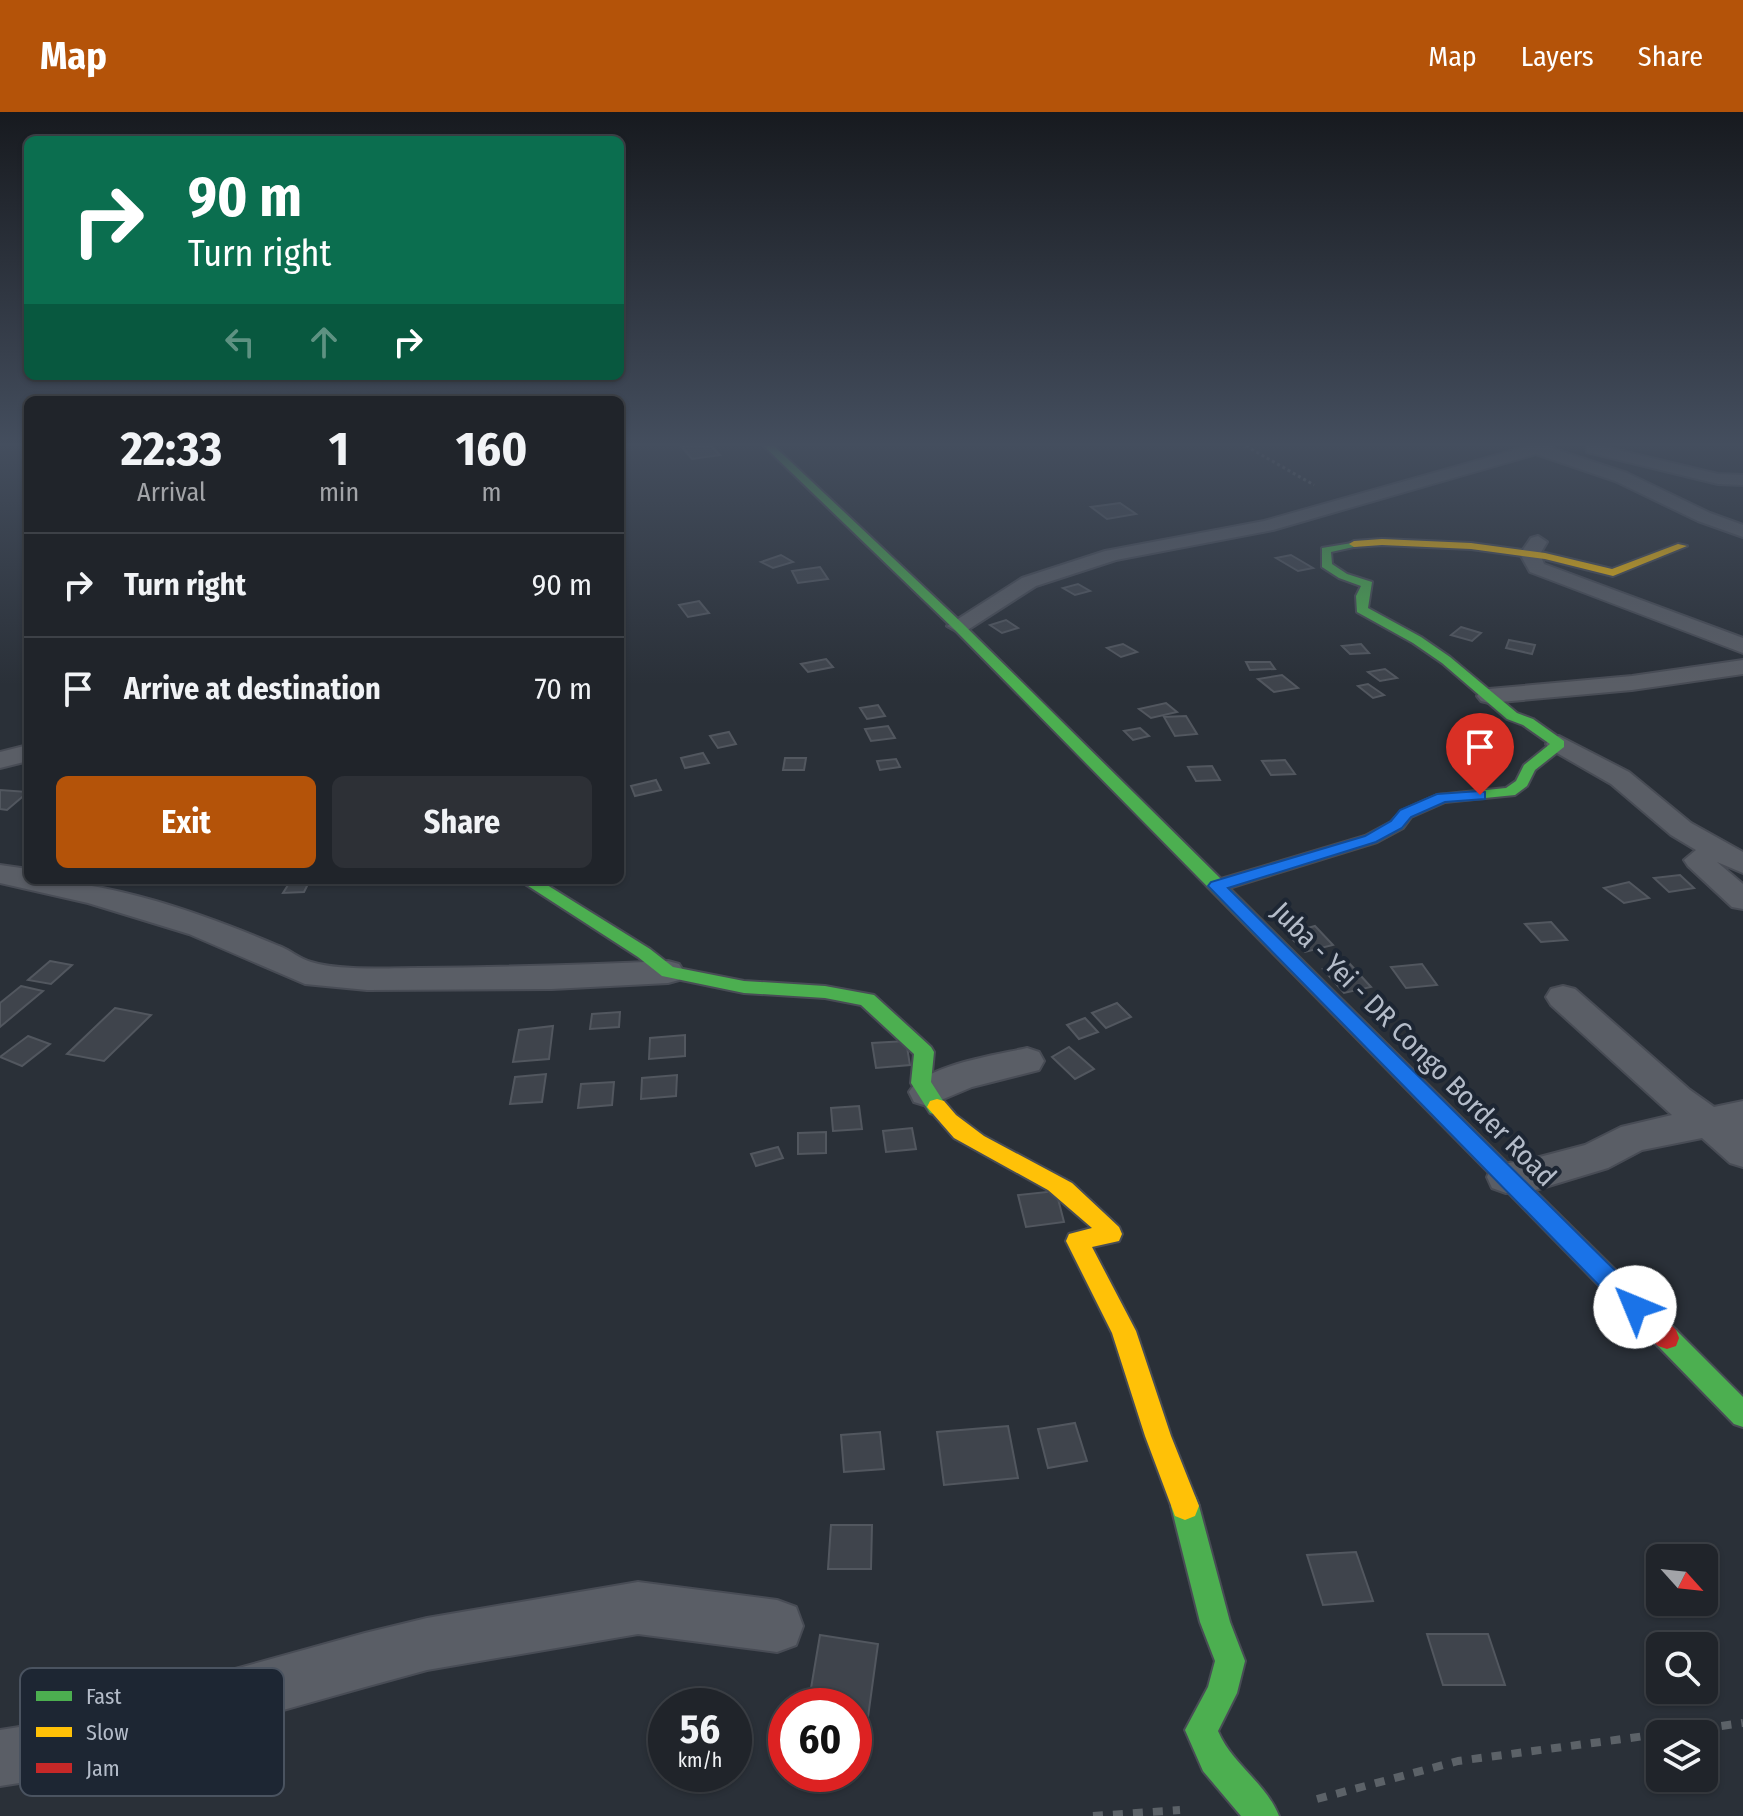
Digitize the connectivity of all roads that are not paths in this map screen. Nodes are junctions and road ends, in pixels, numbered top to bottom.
1 (852, 526) edge
2 (1268, 526) edge
3 (1682, 546) dead end
4 (1534, 548) junction
5 (958, 626) junction
6 (1743, 646) edge
7 (1743, 667) edge
8 (1489, 696) junction
9 (1559, 744) junction
10 (1717, 850) junction
11 (1743, 864) edge
12 (0, 874) edge
13 (24, 878) edge
14 (51, 884) edge
15 (533, 884) edge
16 (1217, 886) junction
17 (1743, 900) edge
18 (668, 972) junction
19 (1563, 997) dead end
20 (1027, 1061) dead end
21 (927, 1092) junction
22 (1726, 1118) edge
23 (1743, 1152) edge
24 (1506, 1177) junction
25 (1743, 1415) edge
26 (777, 1626) dead end
27 (284, 1682) edge
28 (20, 1755) edge
29 (0, 1758) edge
30 (1260, 1812) edge

1 - 5 street, Juba - Yei - DR Congo Border Road
2 - 5 street
3 - 4 street
4 - 6 street
4 - 8 street
5 - 16 street, Juba - Yei - DR Congo Border Road
7 - 8 street
8 - 9 street
9 - 10 street
9 - 16 street
10 - 11 street
10 - 17 street
12 - 13 street
14 - 18 street
15 - 18 street
16 - 24 street, Juba - Yei - DR Congo Border Road
18 - 21 street
19 - 22 street
20 - 21 street
21 - 30 street
22 - 23 street
22 - 24 street
24 - 25 street, Juba - Yei - DR Congo Border Road
26 - 27 street
28 - 29 street

